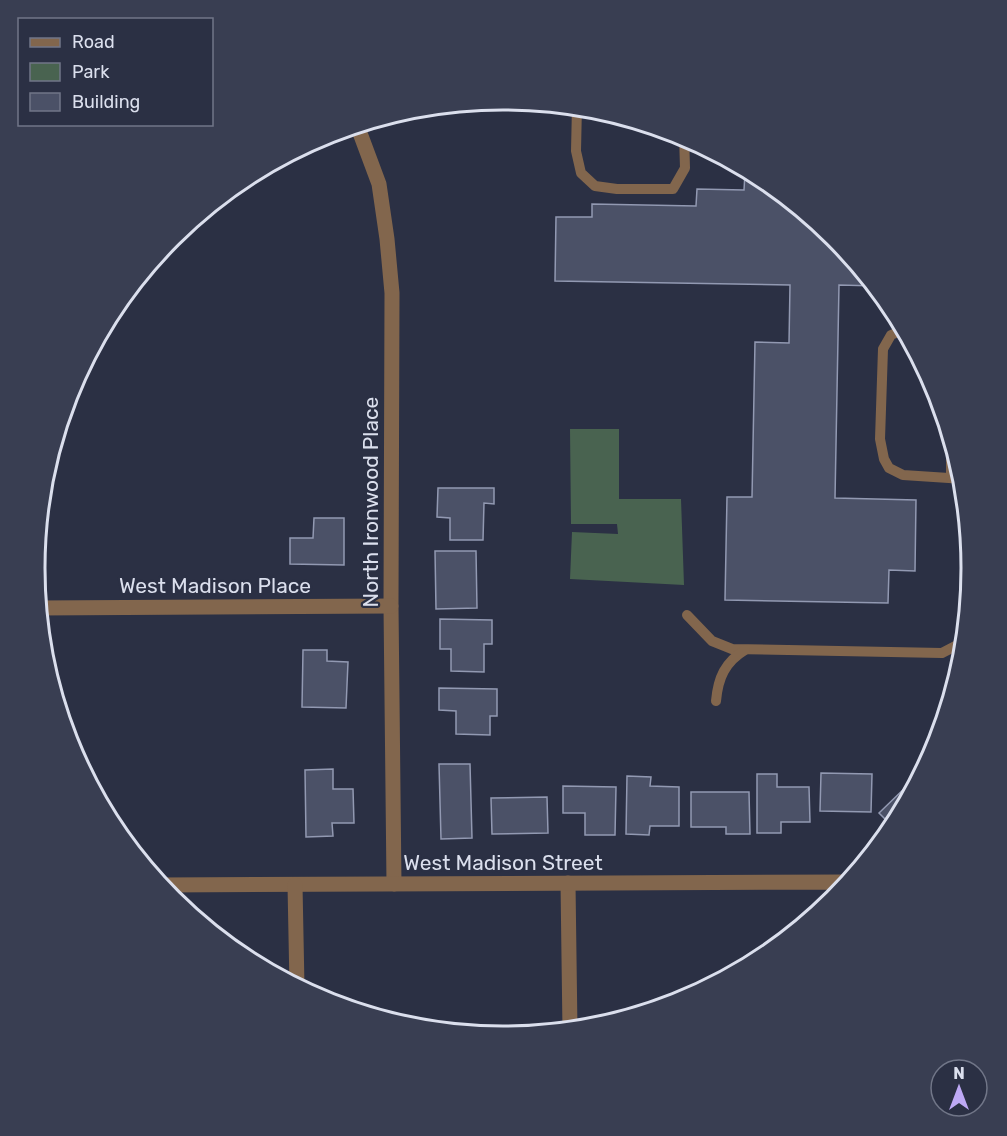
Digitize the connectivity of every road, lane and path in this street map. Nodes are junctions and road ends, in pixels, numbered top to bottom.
1 (577, 115) edge
2 (360, 133) edge
3 (685, 147) edge
4 (897, 332) edge
5 (951, 470) edge
6 (951, 478) joint
7 (391, 606) junction
8 (47, 608) edge
9 (687, 615) dead end
10 (955, 646) edge
11 (746, 649) junction
12 (716, 701) dead end
13 (394, 884) junction
14 (568, 884) junction
15 (835, 884) edge
16 (173, 885) edge
17 (296, 885) junction
18 (297, 977) edge
19 (570, 1022) edge

1 - 3 lane
2 - 7 street, North Ironwood Place
4 - 6 lane
5 - 6 lane
7 - 8 street, West Madison Place
7 - 13 street, North Ironwood Place
9 - 11 lane
10 - 11 lane
11 - 12 lane
13 - 14 street, West Madison Street
13 - 17 street, West Madison Street
14 - 15 street, West Madison Street
14 - 19 street
16 - 17 street, West Madison Street
17 - 18 street

